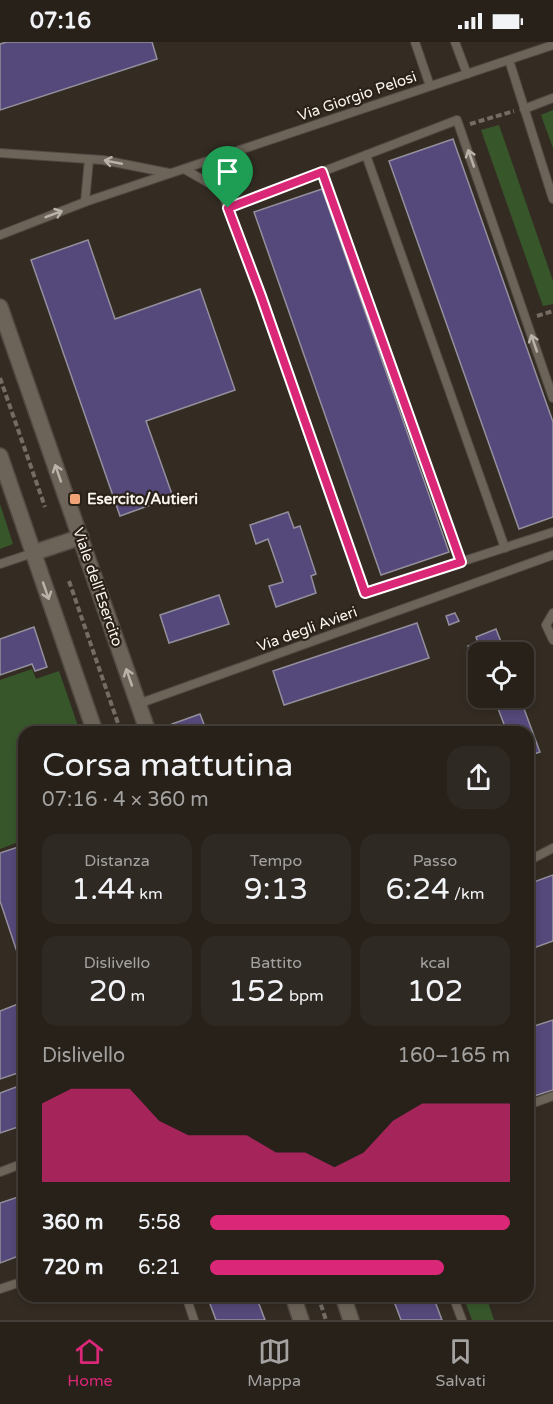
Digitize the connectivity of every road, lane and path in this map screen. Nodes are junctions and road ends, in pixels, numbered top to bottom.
1 (415, 42) edge
2 (456, 42) edge
3 (553, 45) edge
4 (509, 60) junction
5 (467, 74) junction
6 (430, 86) junction
7 (553, 98) edge
8 (524, 109) junction
9 (498, 116) dead end
10 (476, 122) dead end
11 (0, 153) edge
12 (366, 155) junction
13 (89, 159) junction
14 (184, 169) junction
15 (322, 172) junction
16 (170, 173) junction
17 (553, 199) edge
18 (85, 202) junction
19 (228, 208) junction
20 (0, 235) edge
21 (0, 307) edge
22 (553, 311) edge
23 (544, 314) dead end
24 (0, 378) edge
25 (553, 398) edge
26 (0, 456) edge
27 (45, 507) dead end
28 (553, 532) edge
29 (81, 537) junction
30 (505, 548) junction
31 (33, 553) junction
32 (553, 555) edge
33 (461, 562) junction
34 (0, 564) edge
35 (69, 581) dead end
36 (553, 613) edge
37 (96, 640) dead end
38 (553, 640) edge
39 (90, 642) junction
40 (84, 644) dead end
41 (138, 704) junction
42 (92, 726) edge
43 (119, 726) edge
44 (146, 726) edge
45 (553, 848) edge
46 (534, 858) edge
47 (553, 1096) edge
48 (534, 1103) edge
49 (18, 1165) edge
50 (0, 1172) edge
51 (18, 1283) edge
52 (0, 1289) edge
53 (188, 1302) edge
54 (295, 1302) edge
55 (320, 1302) edge
56 (345, 1302) edge
57 (455, 1302) edge
58 (194, 1320) edge
59 (302, 1320) edge
60 (327, 1320) edge
61 (351, 1320) edge
62 (462, 1320) edge

1 - 6 lane
2 - 5 lane
3 - 4 lane, Via Giorgio Pelosi
4 - 5 lane, Via Giorgio Pelosi
4 - 8 lane
5 - 6 lane, Via Giorgio Pelosi
6 - 14 lane, Via Giorgio Pelosi
7 - 8 lane
8 - 17 lane
9 - 10 path
11 - 13 lane
12 - 15 lane
25 -> 12 lane
12 - 30 lane
16 -> 13 lane
13 - 18 lane
14 - 16 lane, Via Giorgio Pelosi
14 - 19 lane
15 - 19 lane
15 - 33 lane
16 - 18 lane, Via Giorgio Pelosi
20 -> 18 lane, Via Giorgio Pelosi
19 - 33 lane
29 -> 21 street, Viale dell'Esercito
22 - 23 path
24 - 27 path
26 - 31 street
28 - 30 lane
29 - 31 street
41 -> 29 street, Viale dell'Esercito
30 - 33 lane
31 - 34 lane
31 -> 42 street
32 - 41 lane, Via degli Avieri
35 - 39 path, Viale dell'Esercito
36 - 38 lane
37 - 39 path
39 - 40 path
39 - 43 path, Viale dell'Esercito
41 - 44 street, Viale dell'Esercito
45 - 46 lane
47 - 48 lane
49 - 50 lane
51 - 52 lane
53 - 58 lane
54 - 59 street
55 - 60 path
56 - 61 street
57 - 62 lane

